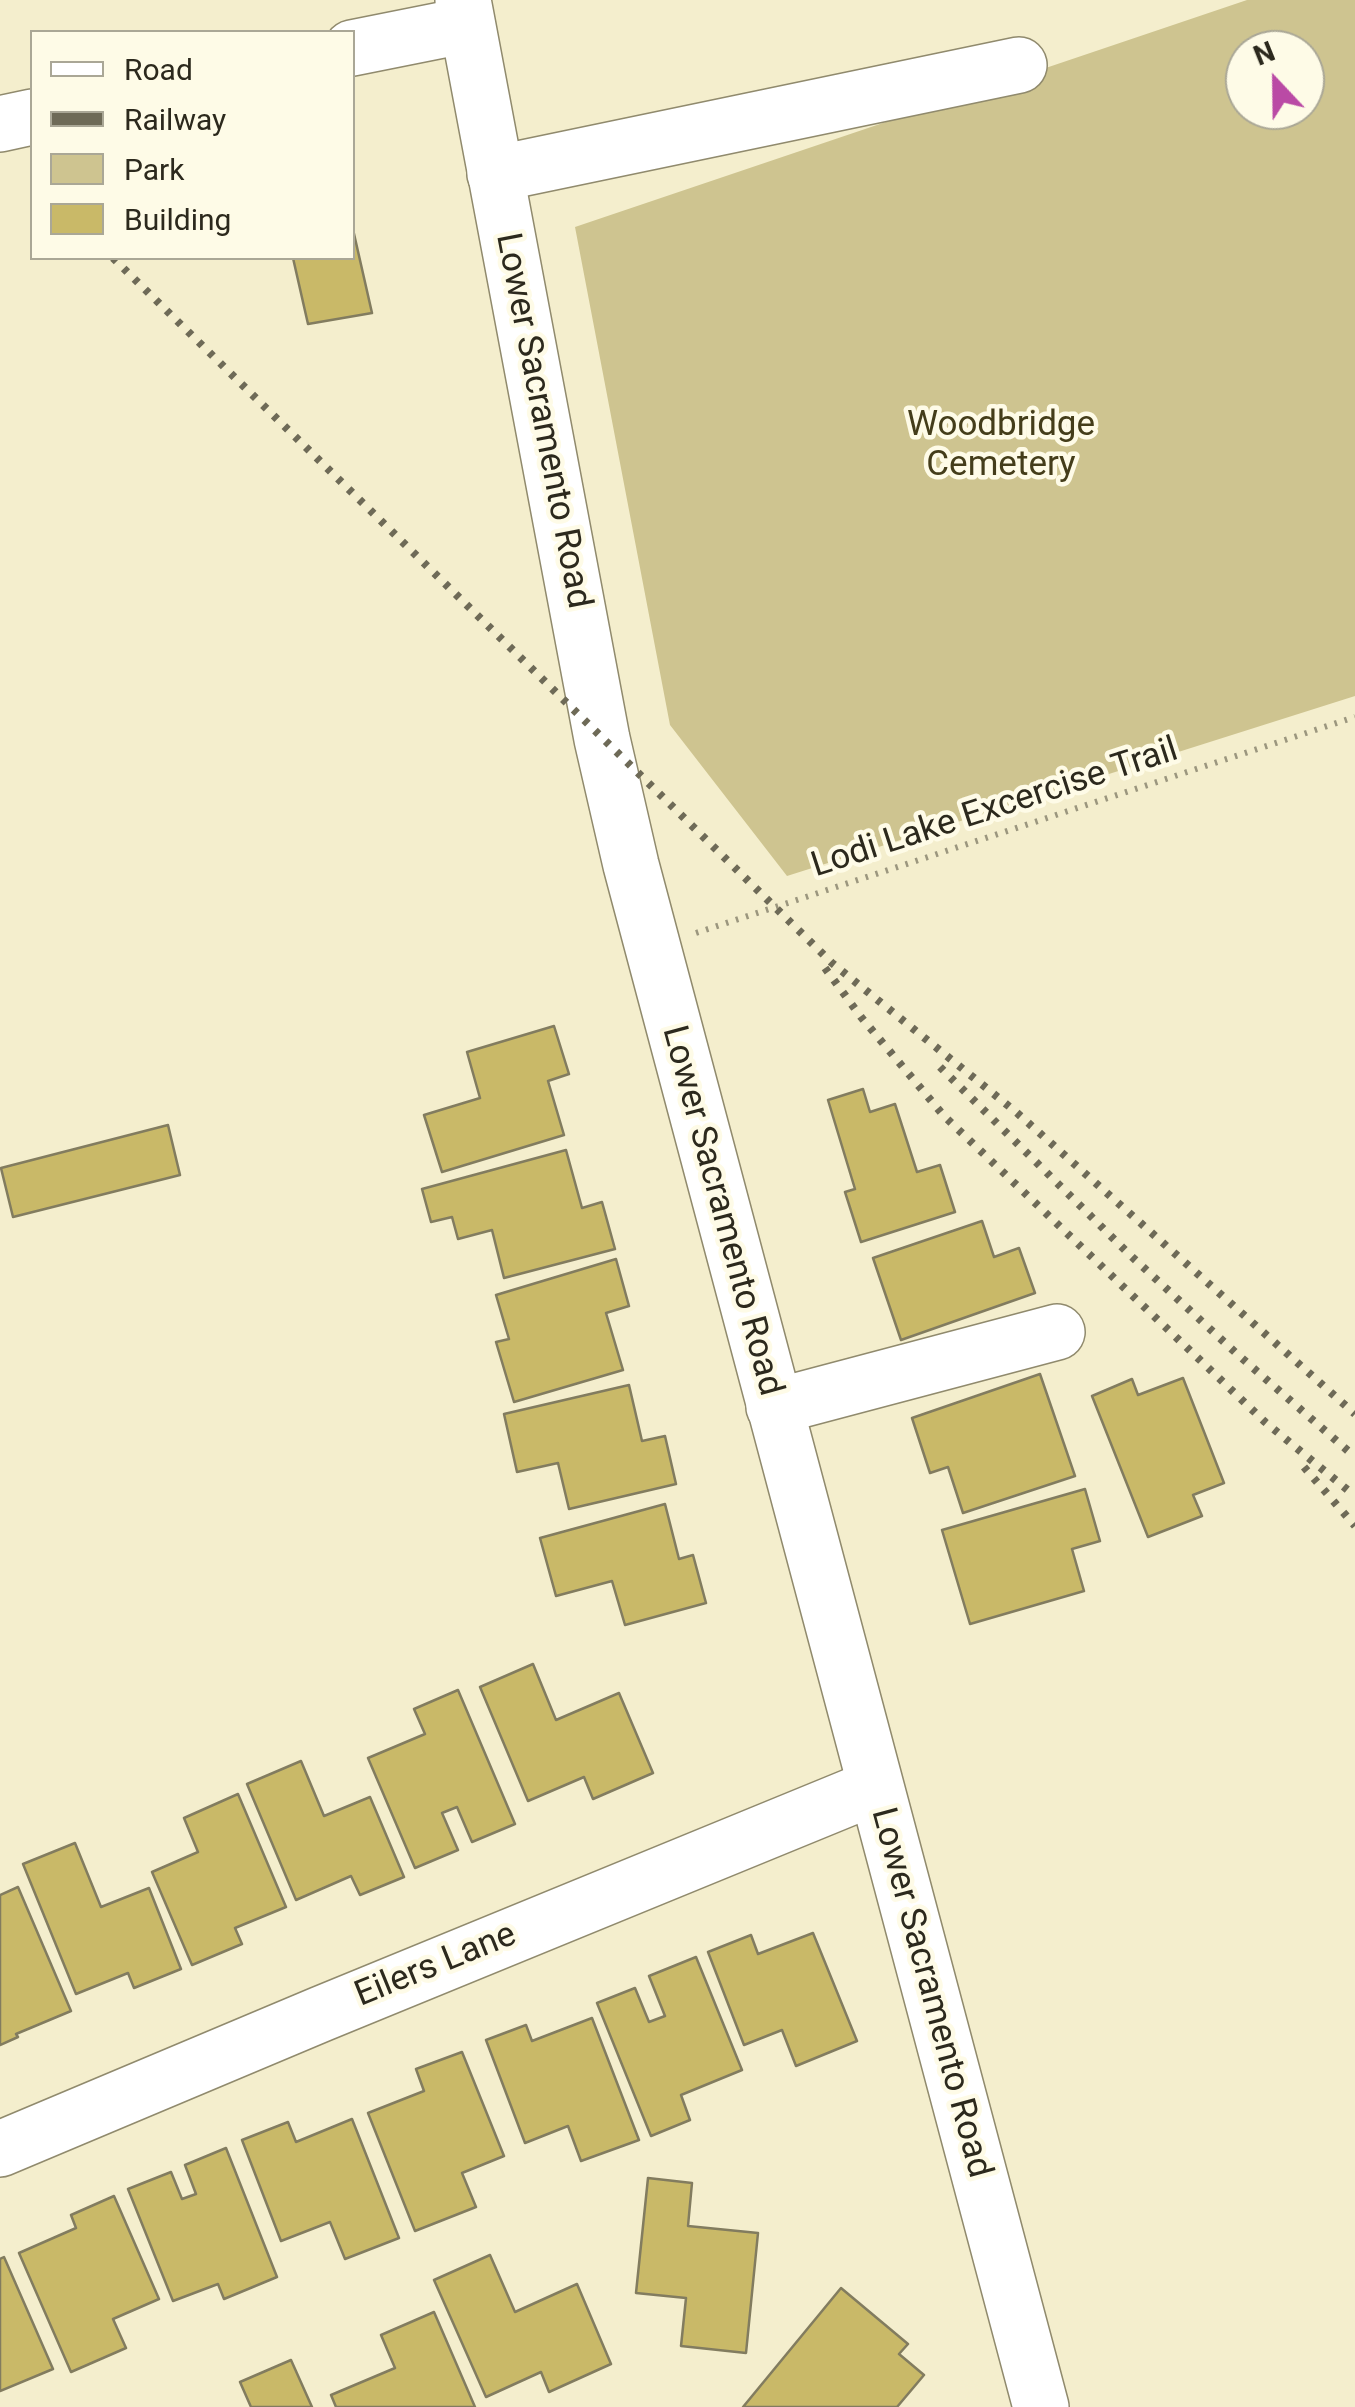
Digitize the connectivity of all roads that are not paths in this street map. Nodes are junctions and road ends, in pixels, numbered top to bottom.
1 (468, 7) edge
2 (355, 47) edge
3 (1019, 64) dead end
4 (30, 117) edge
5 (0, 124) edge
6 (495, 174) junction
7 (1056, 1332) dead end
8 (774, 1407) junction
9 (875, 1788) junction
10 (0, 2150) edge
11 (1042, 2407) edge

1 - 2 main road
1 - 6 main road, Lower Sacramento Road
3 - 6 main road
4 - 5 main road
6 - 8 main road, Lower Sacramento Road
7 - 8 main road
8 - 9 main road, Lower Sacramento Road
9 - 10 main road, Eilers Lane
9 - 11 main road, Lower Sacramento Road

